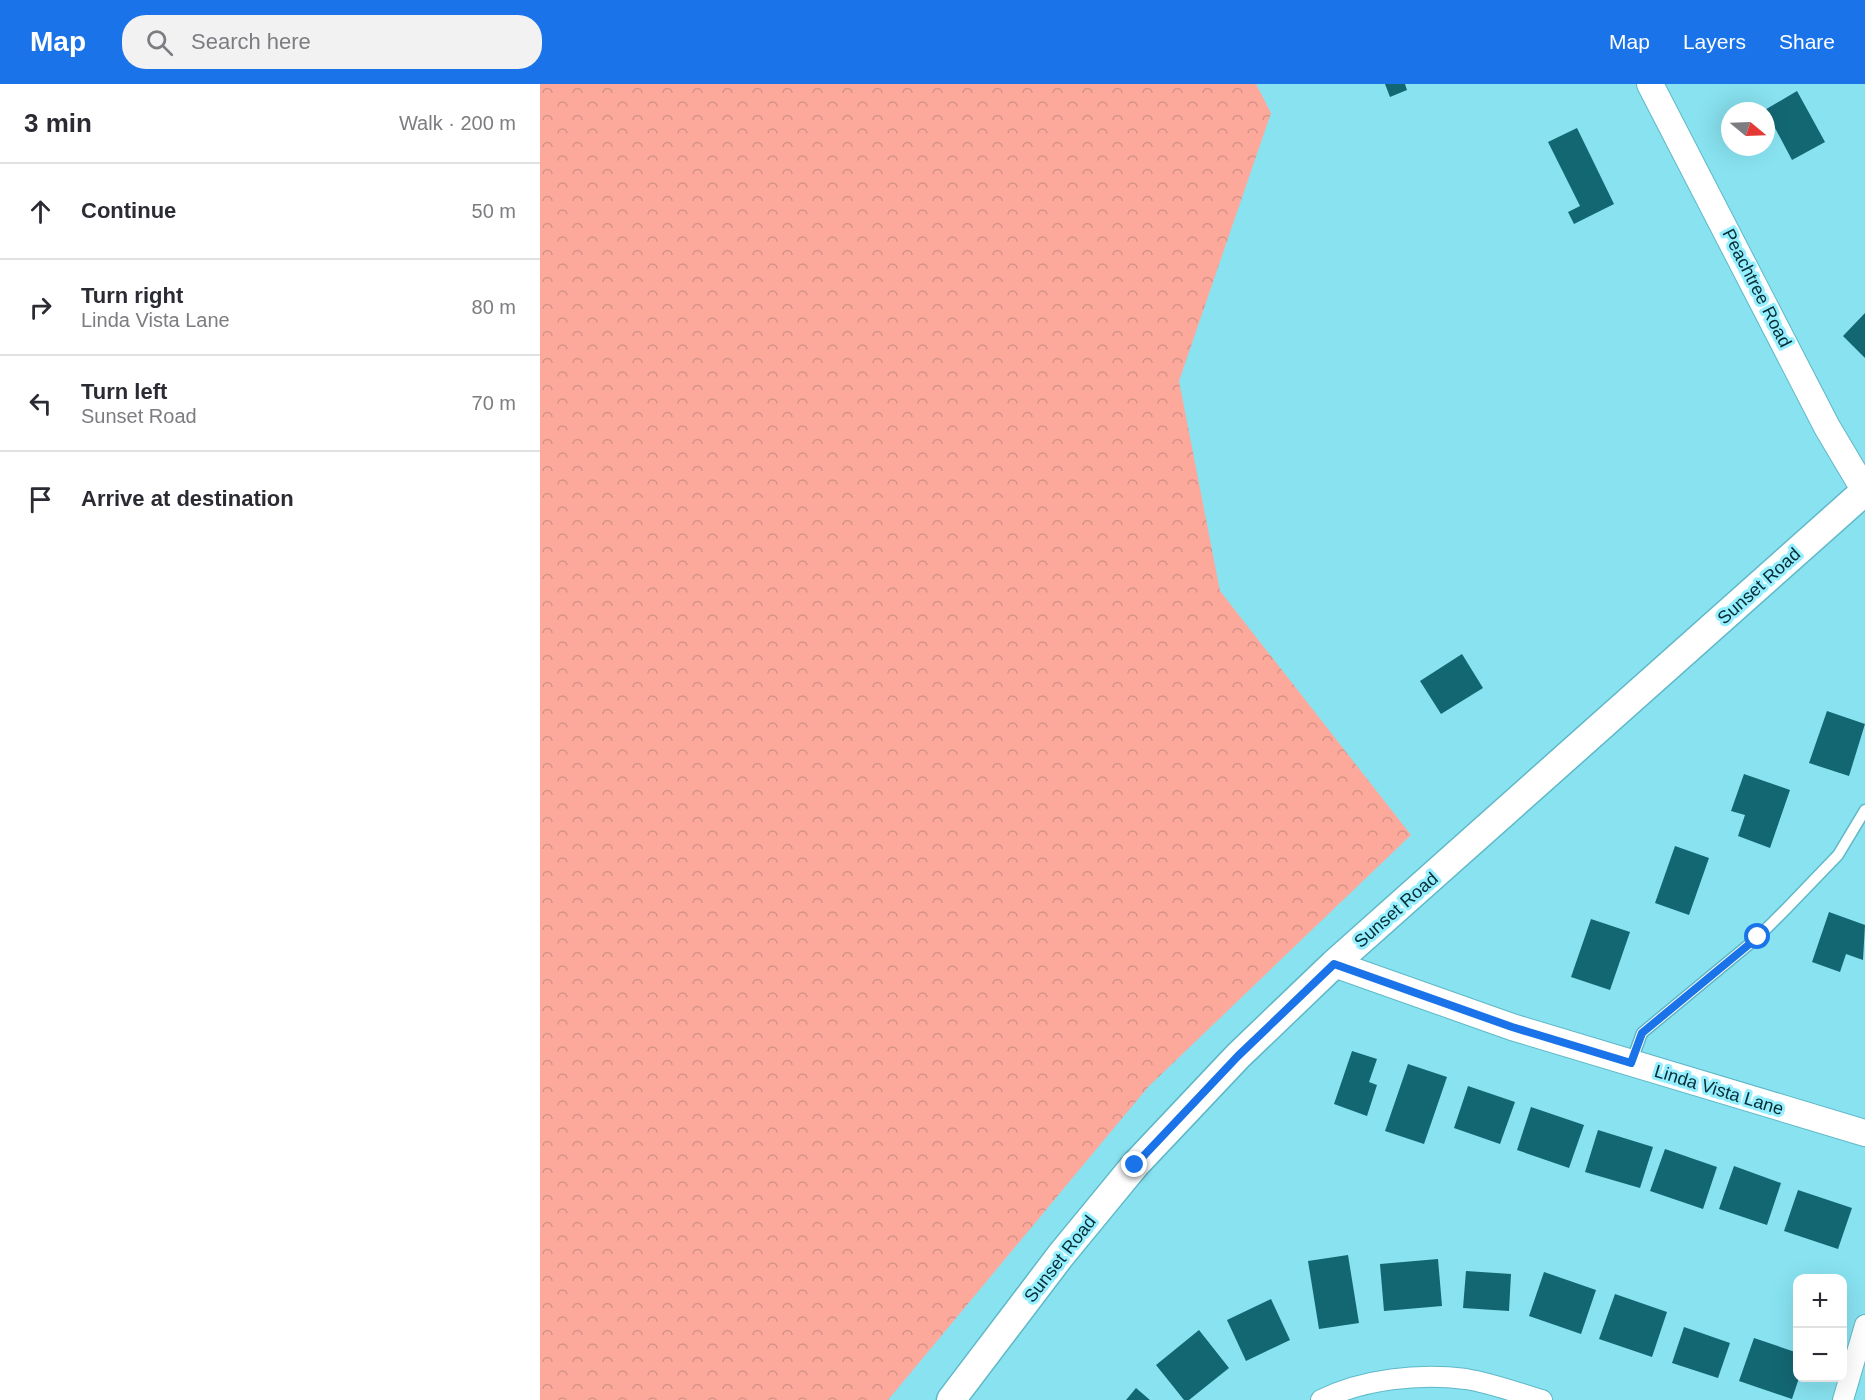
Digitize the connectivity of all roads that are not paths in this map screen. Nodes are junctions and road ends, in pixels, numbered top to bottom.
1 (1650, 84) edge
2 (1865, 491) edge
3 (1865, 810) edge
4 (1334, 964) junction
5 (1631, 1063) junction
6 (1865, 1133) edge
7 (1865, 1325) edge
8 (951, 1400) edge
9 (1321, 1400) edge
10 (1542, 1400) edge
11 (1843, 1400) edge

1 - 2 street, Peachtree Road
2 - 4 main road, Sunset Road
3 - 5 lane
4 - 5 street, Linda Vista Lane
4 - 8 main road, Sunset Road
5 - 6 street, Linda Vista Lane
7 - 11 street
9 - 10 street

